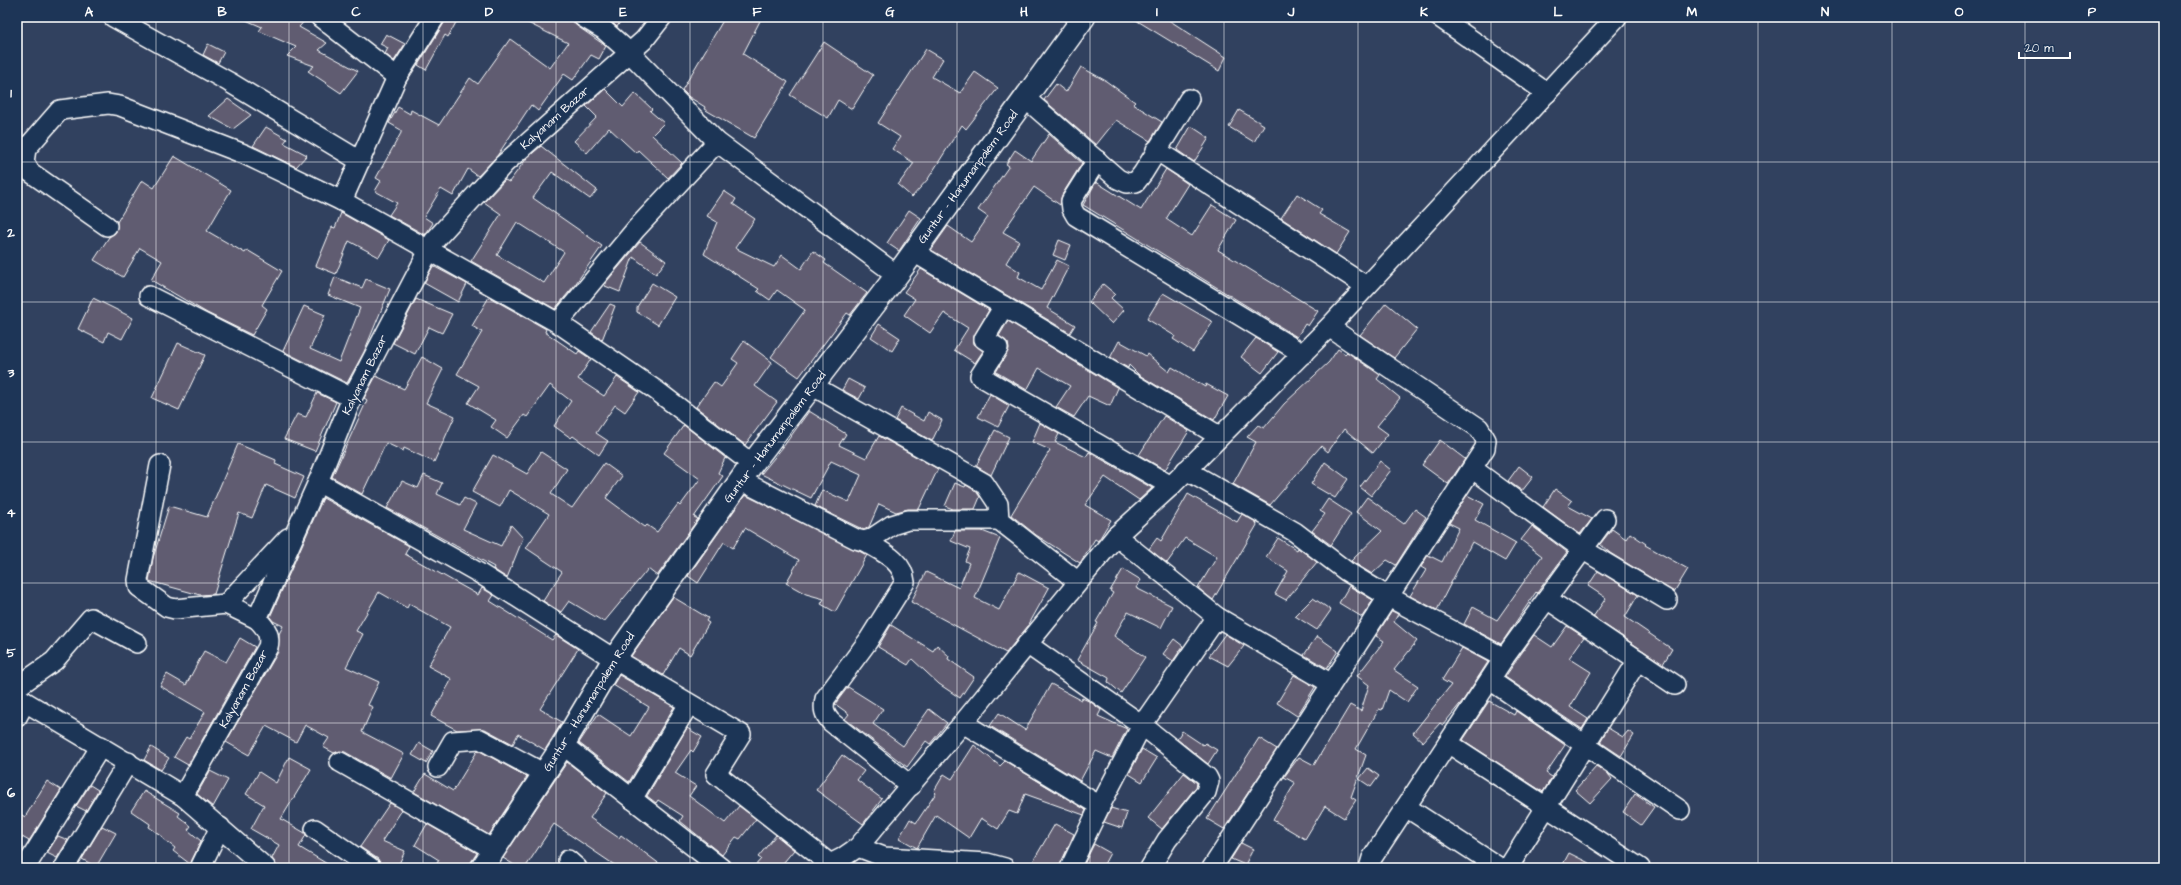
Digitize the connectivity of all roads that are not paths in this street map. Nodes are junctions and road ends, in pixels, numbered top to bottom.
1 (113, 17) edge
2 (320, 17) edge
3 (435, 17) edge
4 (583, 17) edge
5 (662, 17) edge
6 (1084, 17) edge
7 (1439, 17) edge
8 (1617, 17) edge
9 (630, 52) junction
10 (397, 77) junction
11 (1547, 93) junction
12 (1025, 98) junction
13 (1189, 99) dead end
14 (717, 142) junction
15 (1156, 150) junction
16 (1097, 160) junction
17 (360, 161) junction
18 (342, 201) junction
19 (106, 226) dead end
20 (428, 249) junction
21 (914, 252) junction
22 (897, 275) junction
23 (1366, 286) junction
24 (149, 296) dead end
25 (1004, 306) junction
26 (558, 323) junction
27 (1329, 327) junction
28 (1303, 354) junction
29 (814, 386) junction
30 (352, 398) junction
31 (1219, 436) junction
32 (160, 466) dead end
33 (1473, 469) junction
34 (1186, 470) junction
35 (746, 472) junction
36 (318, 482) junction
37 (1171, 486) junction
38 (999, 520) junction
39 (1605, 520) dead end
40 (298, 528) junction
41 (1116, 536) junction
42 (864, 541) junction
43 (1582, 549) junction
44 (1077, 581) junction
45 (1387, 596) junction
46 (1547, 599) junction
47 (1667, 600) dead end
48 (226, 604) junction
49 (1217, 617) junction
50 (257, 619) junction
51 (138, 643) dead end
52 (1027, 644) junction
53 (1504, 658) junction
54 (614, 659) junction
55 (1638, 660) junction
56 (1490, 680) junction
57 (1330, 683) junction
58 (1675, 685) dead end
59 (19, 701) edge
60 (689, 704) junction
61 (963, 723) junction
62 (1142, 725) junction
63 (1448, 743) junction
64 (563, 745) junction
65 (1585, 745) junction
66 (101, 746) junction
67 (128, 762) junction
68 (340, 762) dead end
69 (438, 766) dead end
70 (545, 774) junction
71 (911, 786) junction
72 (183, 796) junction
73 (632, 799) junction
74 (1100, 806) junction
75 (1406, 807) junction
76 (1546, 807) junction
77 (1680, 810) dead end
78 (220, 827) junction
79 (314, 829) dead end
80 (858, 847) junction
81 (494, 850) junction
82 (826, 866) edge
83 (25, 868) edge
84 (64, 868) edge
85 (200, 868) edge
86 (266, 868) edge
87 (371, 868) edge
88 (482, 868) edge
89 (721, 868) edge
90 (1005, 868) edge
91 (1070, 868) edge
92 (1150, 868) edge
93 (1212, 868) edge
94 (1369, 868) edge
95 (1500, 868) edge
96 (1508, 868) edge
97 (1640, 868) edge

1 - 17 street
2 - 10 street
3 - 10 street
4 - 9 street
5 - 9 street, Kalyanam Bazar
6 - 12 main road, Guntur - Hanumanpalem Road
7 - 11 street
8 - 11 street
9 - 14 street
9 - 20 street, Kalyanam Bazar
10 - 17 street
11 - 23 street
12 - 16 street
12 - 21 main road, Guntur - Hanumanpalem Road
13 - 15 street
14 - 22 street
14 - 26 street
15 - 16 street
15 - 23 street
16 - 28 street
17 - 18 street
18 - 19 street
18 - 20 street
20 - 26 street
20 - 30 street, Kalyanam Bazar
21 - 22 main road, Guntur - Hanumanpalem Road
21 - 25 street
22 - 29 main road, Guntur - Hanumanpalem Road
23 - 27 street
24 - 30 street
25 - 31 street
25 - 37 street
26 - 35 street
27 - 28 street
27 - 33 street
28 - 31 street
29 - 35 main road, Guntur - Hanumanpalem Road
29 - 38 street
30 - 36 street, Kalyanam Bazar
31 - 34 street
32 - 48 street
33 - 43 street
33 - 45 street
34 - 37 street
34 - 45 street
35 - 42 street
35 - 54 main road, Guntur - Hanumanpalem Road
36 - 40 street, Kalyanam Bazar
36 - 54 street
37 - 41 street
38 - 42 street
38 - 44 street
39 - 43 street
40 - 48 street
40 - 50 street, Kalyanam Bazar
41 - 44 street
41 - 49 street
42 - 71 street
43 - 46 street
43 - 47 street
44 - 52 street
45 - 53 street
45 - 57 street
46 - 53 street
46 - 55 street
48 - 50 street
49 - 57 street
49 - 62 street
50 - 72 street, Kalyanam Bazar
51 - 59 street
52 - 61 street
52 - 62 street
53 - 56 street
54 - 60 street
54 - 64 main road, Guntur - Hanumanpalem Road
55 - 58 street
55 - 65 street
56 - 63 street
56 - 65 street
57 - 93 street
59 - 66 street
60 - 73 street
60 - 82 street
61 - 71 street
61 - 74 street
62 - 74 street
62 - 92 street
63 - 75 street
63 - 76 street
64 - 70 main road, Guntur - Hanumanpalem Road
64 - 73 street
65 - 76 street
65 - 77 street
66 - 67 street
66 - 83 street
67 - 72 street
67 - 84 street
68 - 81 street
69 - 70 street
70 - 81 main road, Guntur - Hanumanpalem Road
71 - 80 street
72 - 78 street
73 - 89 street
74 - 91 street
75 - 94 street
75 - 95 street
76 - 96 street
76 - 97 street
78 - 85 street
78 - 86 street
79 - 87 street
80 - 82 street
80 - 90 street
81 - 88 main road, Guntur - Hanumanpalem Road

